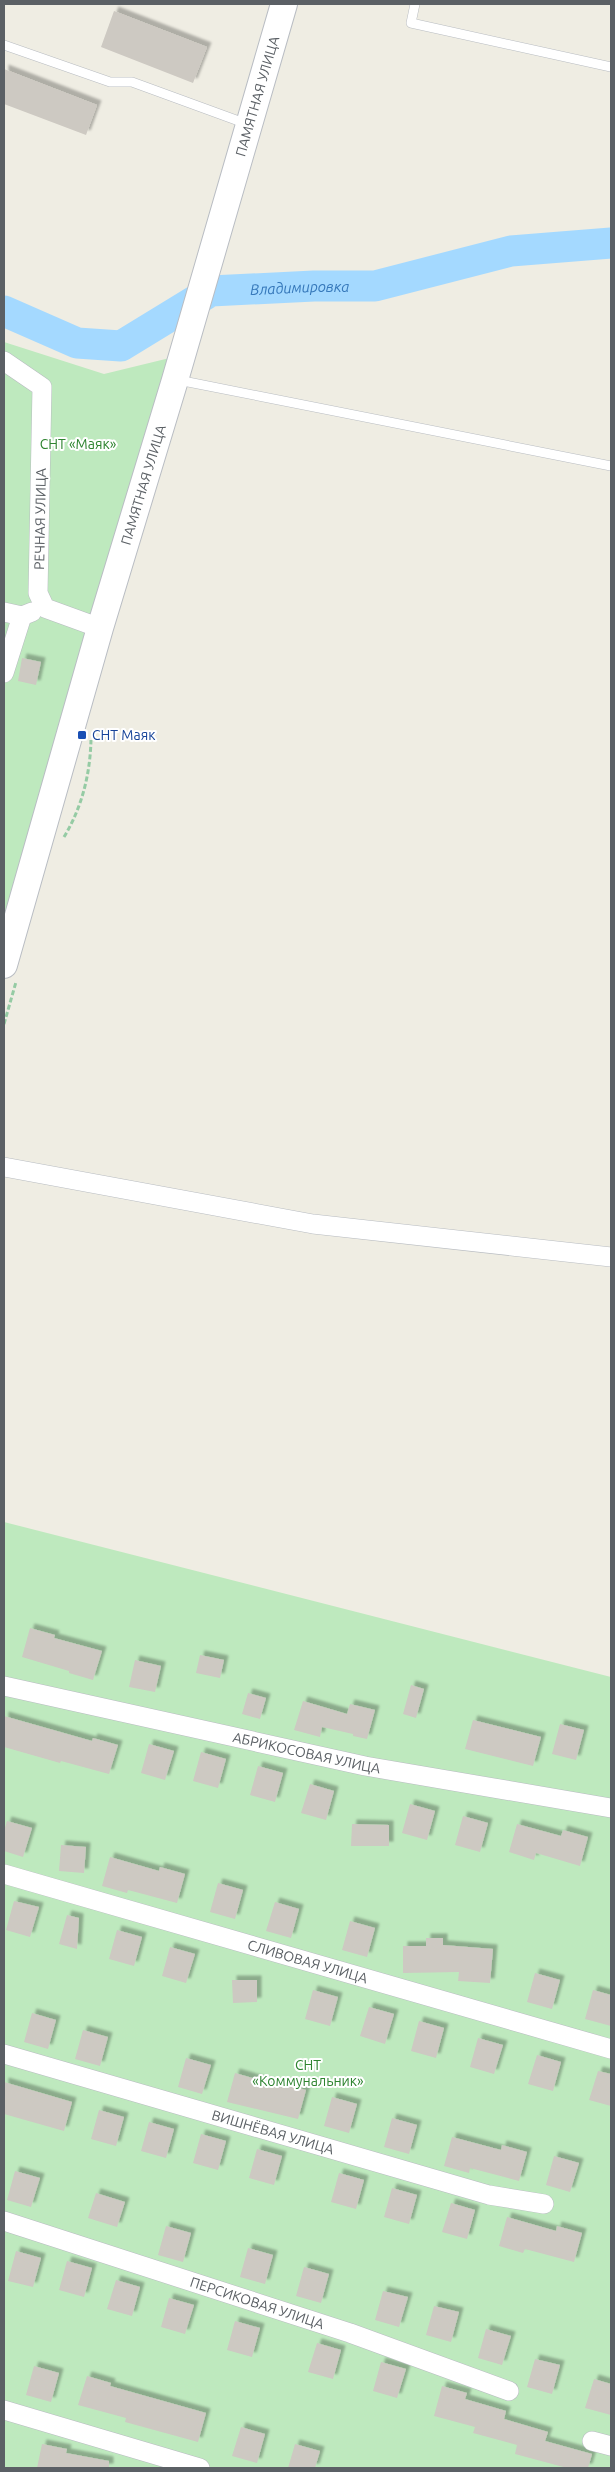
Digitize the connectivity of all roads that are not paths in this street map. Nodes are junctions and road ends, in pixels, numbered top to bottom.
1 (284, 4) edge
2 (415, 4) edge
3 (4, 45) edge
4 (611, 67) edge
5 (250, 125) junction
6 (4, 361) edge
7 (175, 380) junction
8 (611, 466) edge
9 (45, 608) junction
10 (4, 612) edge
11 (22, 616) junction
12 (100, 628) junction
13 (4, 673) edge
14 (4, 965) edge
15 (4, 1167) edge
16 (611, 1257) edge
17 (4, 1686) edge
18 (611, 1808) edge
19 (4, 1874) edge
20 (611, 2049) edge
21 (4, 2054) edge
22 (544, 2204) dead end
23 (4, 2221) edge
24 (509, 2391) dead end
25 (4, 2410) edge
26 (592, 2441) dead end
27 (611, 2446) edge
28 (200, 2468) edge

1 - 5 street, ПАМЯТНАЯ УЛИЦА
2 - 4 lane
3 - 5 lane
5 - 7 street, ПАМЯТНАЯ УЛИЦА
6 - 9 street, РЕЧНАЯ УЛИЦА
7 - 8 lane
7 - 12 street, ПАМЯТНАЯ УЛИЦА
9 - 11 street
9 - 12 street
10 - 11 street
11 - 13 street
12 - 14 street, ПАМЯТНАЯ УЛИЦА
15 - 16 street
17 - 18 street, АБРИКОСОВАЯ УЛИЦА
19 - 20 street, СЛИВОВАЯ УЛИЦА
21 - 22 street, ВИШНЁВАЯ УЛИЦА
23 - 24 street, ПЕРСИКОВАЯ УЛИЦА
25 - 28 street
26 - 27 street

